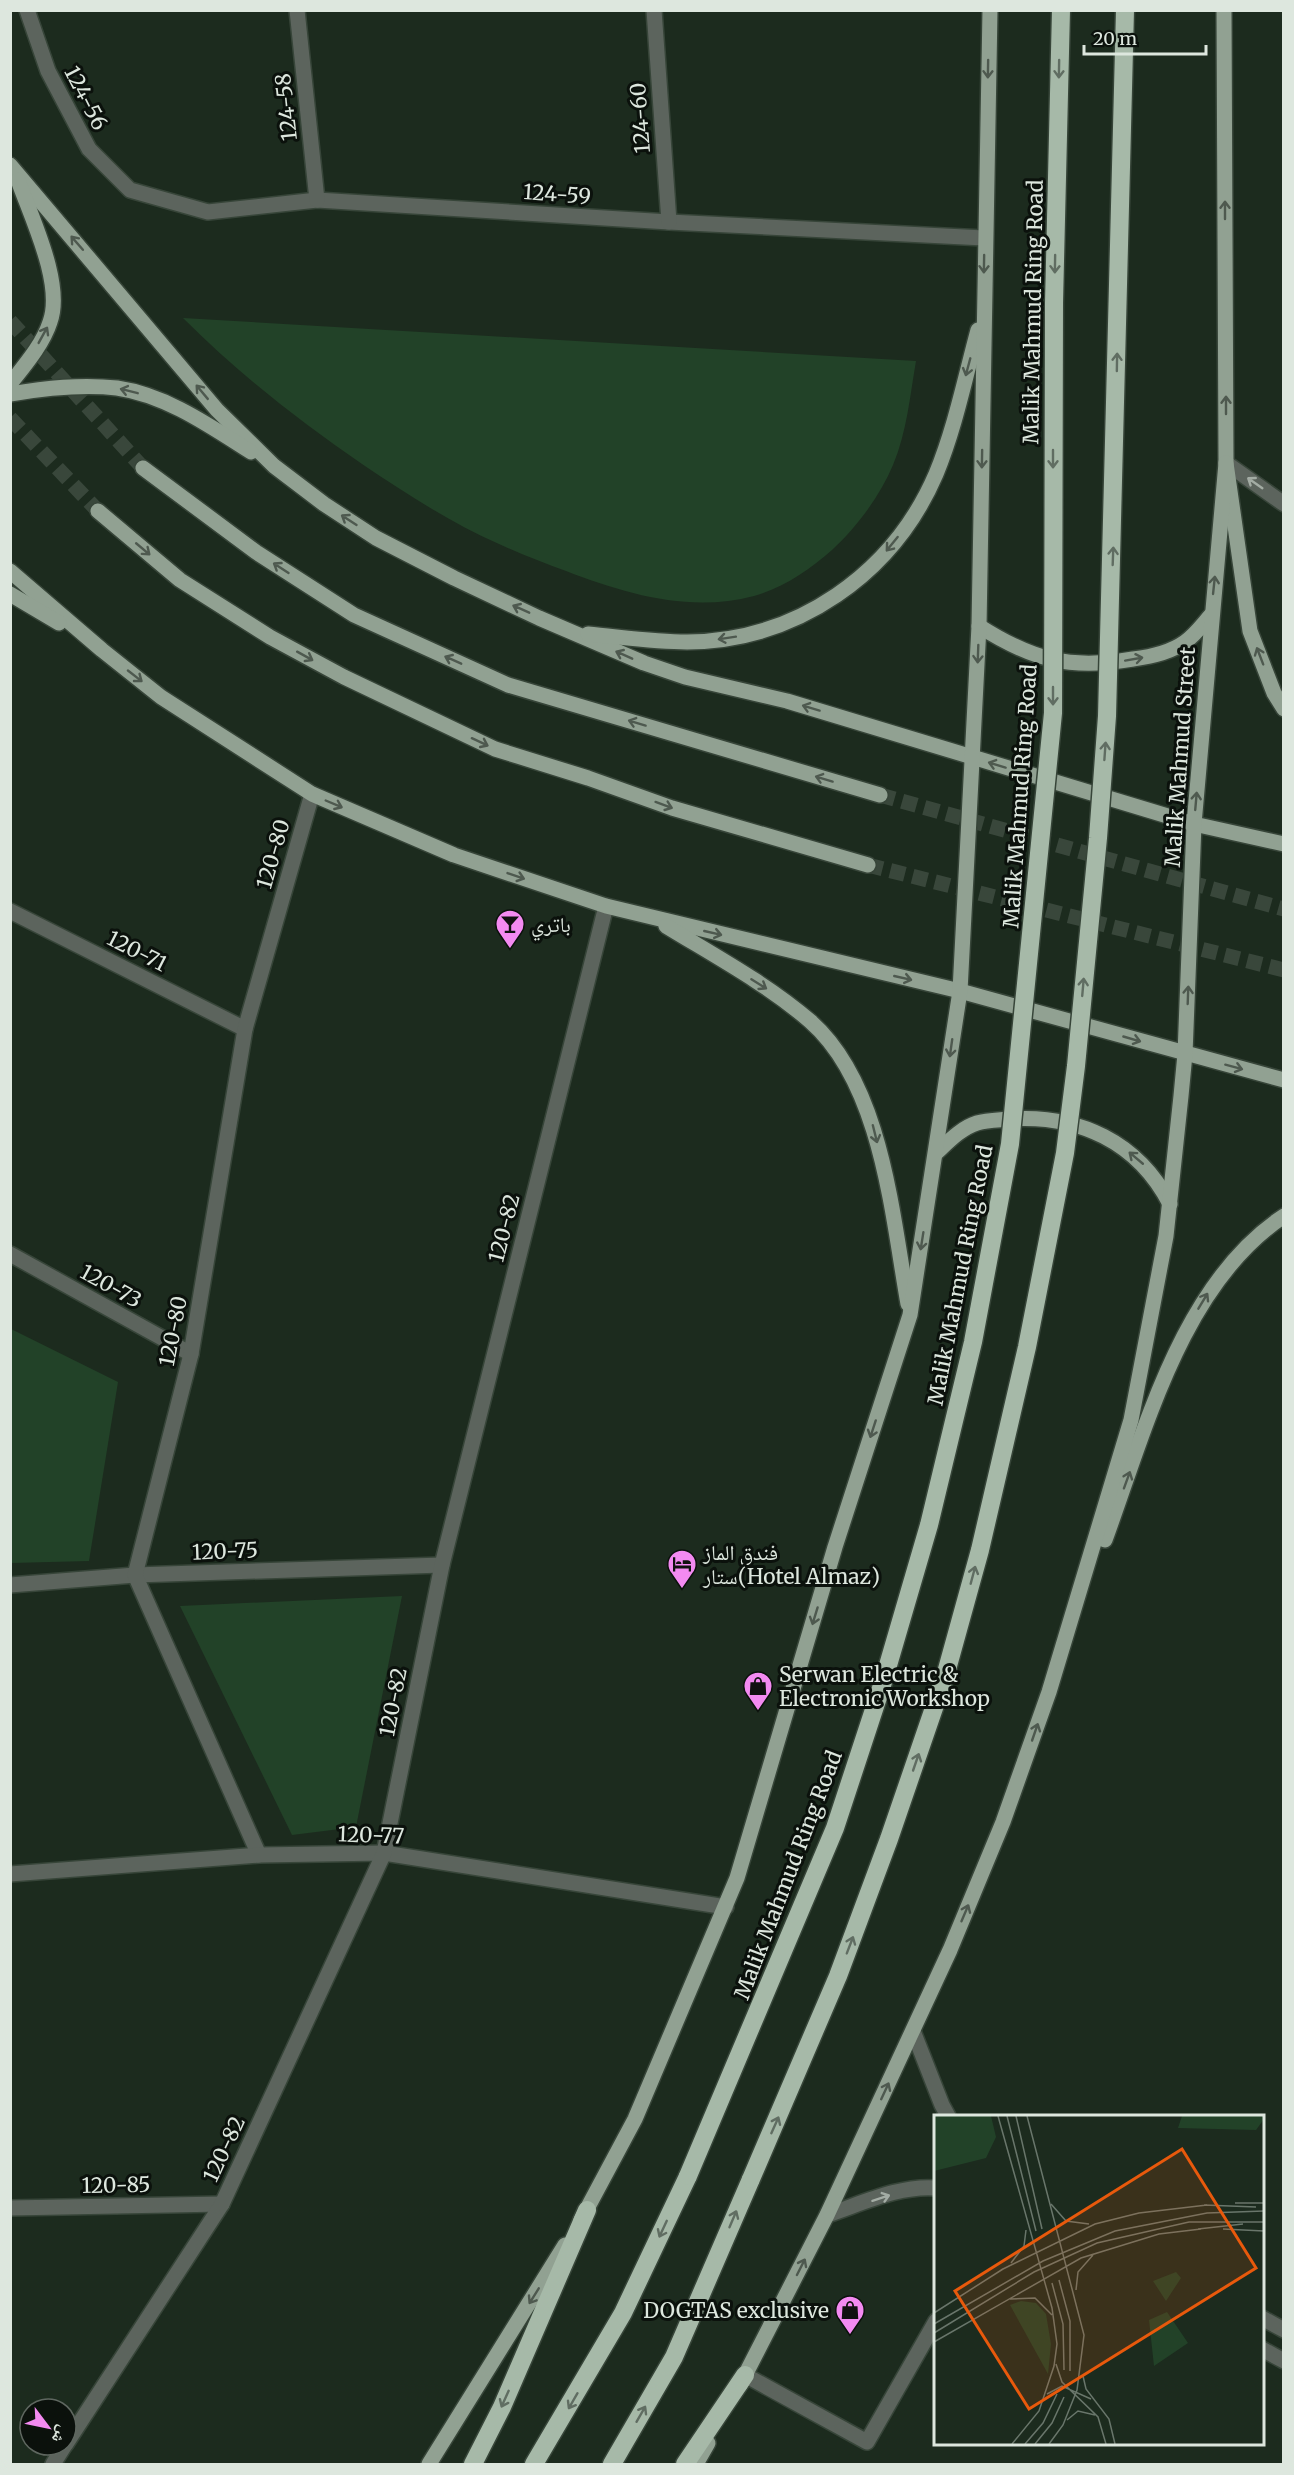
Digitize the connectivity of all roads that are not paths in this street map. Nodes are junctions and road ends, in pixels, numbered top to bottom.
1 (27, 10) edge
2 (297, 10) edge
3 (654, 10) edge
4 (990, 10) edge
5 (1061, 10) edge
6 (1125, 10) edge
7 (1224, 10) edge
8 (13, 169) edge
9 (130, 190) joint
10 (317, 200) junction
11 (669, 222) junction
12 (984, 238) junction
13 (984, 310) junction
14 (10, 384) edge
15 (10, 394) edge
16 (1226, 463) junction
17 (274, 466) junction
18 (142, 468) tunnel mouth
19 (1284, 504) edge
20 (98, 511) tunnel mouth
21 (10, 571) edge
22 (10, 594) edge
23 (1211, 615) junction
24 (980, 626) junction
25 (575, 633) junction
26 (102, 650) junction
27 (1284, 709) edge
28 (971, 758) junction
29 (312, 795) junction
30 (880, 795) tunnel mouth
31 (1194, 824) junction
32 (1284, 844) edge
33 (868, 865) tunnel mouth
34 (606, 906) junction
35 (10, 911) edge
36 (656, 920) junction
37 (960, 991) junction
38 (245, 1029) junction
39 (1185, 1054) junction
40 (1284, 1080) edge
41 (936, 1153) junction
42 (1170, 1204) junction
43 (1284, 1216) edge
44 (10, 1254) edge
45 (910, 1315) junction
46 (192, 1354) junction
47 (442, 1565) junction
48 (135, 1575) junction
49 (10, 1585) edge
50 (1049, 1692) junction
51 (384, 1853) junction
52 (259, 1855) junction
53 (10, 1874) edge
54 (726, 1907) junction
55 (913, 2031) junction
56 (947, 2115) edge
57 (934, 2188) edge
58 (222, 2204) junction
59 (10, 2208) edge
60 (587, 2210) junction
61 (827, 2216) junction
62 (1264, 2319) edge
63 (934, 2325) edge
64 (1284, 2330) edge
65 (1264, 2350) edge
66 (1284, 2361) edge
67 (745, 2375) junction
68 (78, 2426) edge
69 (429, 2464) edge
70 (473, 2464) edge
71 (534, 2464) edge
72 (612, 2464) edge
73 (685, 2464) edge
74 (696, 2464) edge

1 - 9 street, 124-56
2 - 10 street, 124-58
3 - 11 street, 124-60
4 -> 12 main road
5 -> 71 highway, Malik Mahmud Ring Road, bridge
72 -> 6 highway, bridge
16 -> 7 main road
14 -> 8 main road
17 -> 8 main road
9 - 10 street, 124-59
10 - 11 street, 124-59
11 - 12 street, 124-59
12 -> 13 main road
13 -> 24 main road
13 -> 25 main road
17 -> 15 main road
19 -> 16 street
23 -> 16 main road, Malik Mahmud Street
27 -> 16 main road
25 -> 17 main road
30 -> 18 main road
20 -> 33 main road
21 - 26 main road
22 - 26 main road
24 -> 23 main road
31 -> 23 main road, Malik Mahmud Street
24 -> 28 main road
28 -> 25 main road
26 -> 29 main road
31 -> 28 main road
28 - 37 main road
29 -> 34 main road
29 - 38 street, 120-80
31 - 32 main road
39 -> 31 main road, Malik Mahmud Street
34 - 36 main road
34 - 47 street, 120-82
35 - 38 street, 120-71
36 -> 37 main road
36 -> 45 main road
37 -> 39 main road
37 -> 41 main road
38 - 46 street, 120-80
39 -> 40 main road
39 - 42 main road
42 -> 41 main road
41 -> 45 main road
42 - 50 main road
50 -> 43 main road
44 - 46 street, 120-73
45 -> 54 main road
46 - 48 street, 120-80
47 - 48 street, 120-75
47 - 51 street, 120-82
48 - 49 street, 120-75
48 - 52 street
55 -> 50 main road
51 - 52 street, 120-77
51 - 54 street, 120-77
51 - 58 street, 120-82
52 - 53 street, 120-77
54 - 60 main road
55 - 56 street
61 -> 55 main road
61 -> 57 street
58 - 59 street, 120-85
58 - 68 street, 120-82
60 -> 69 main road
60 -> 70 highway
67 -> 61 main road
62 - 64 street
63 - 67 street
65 - 66 street
67 - 73 highway
67 - 74 main road

